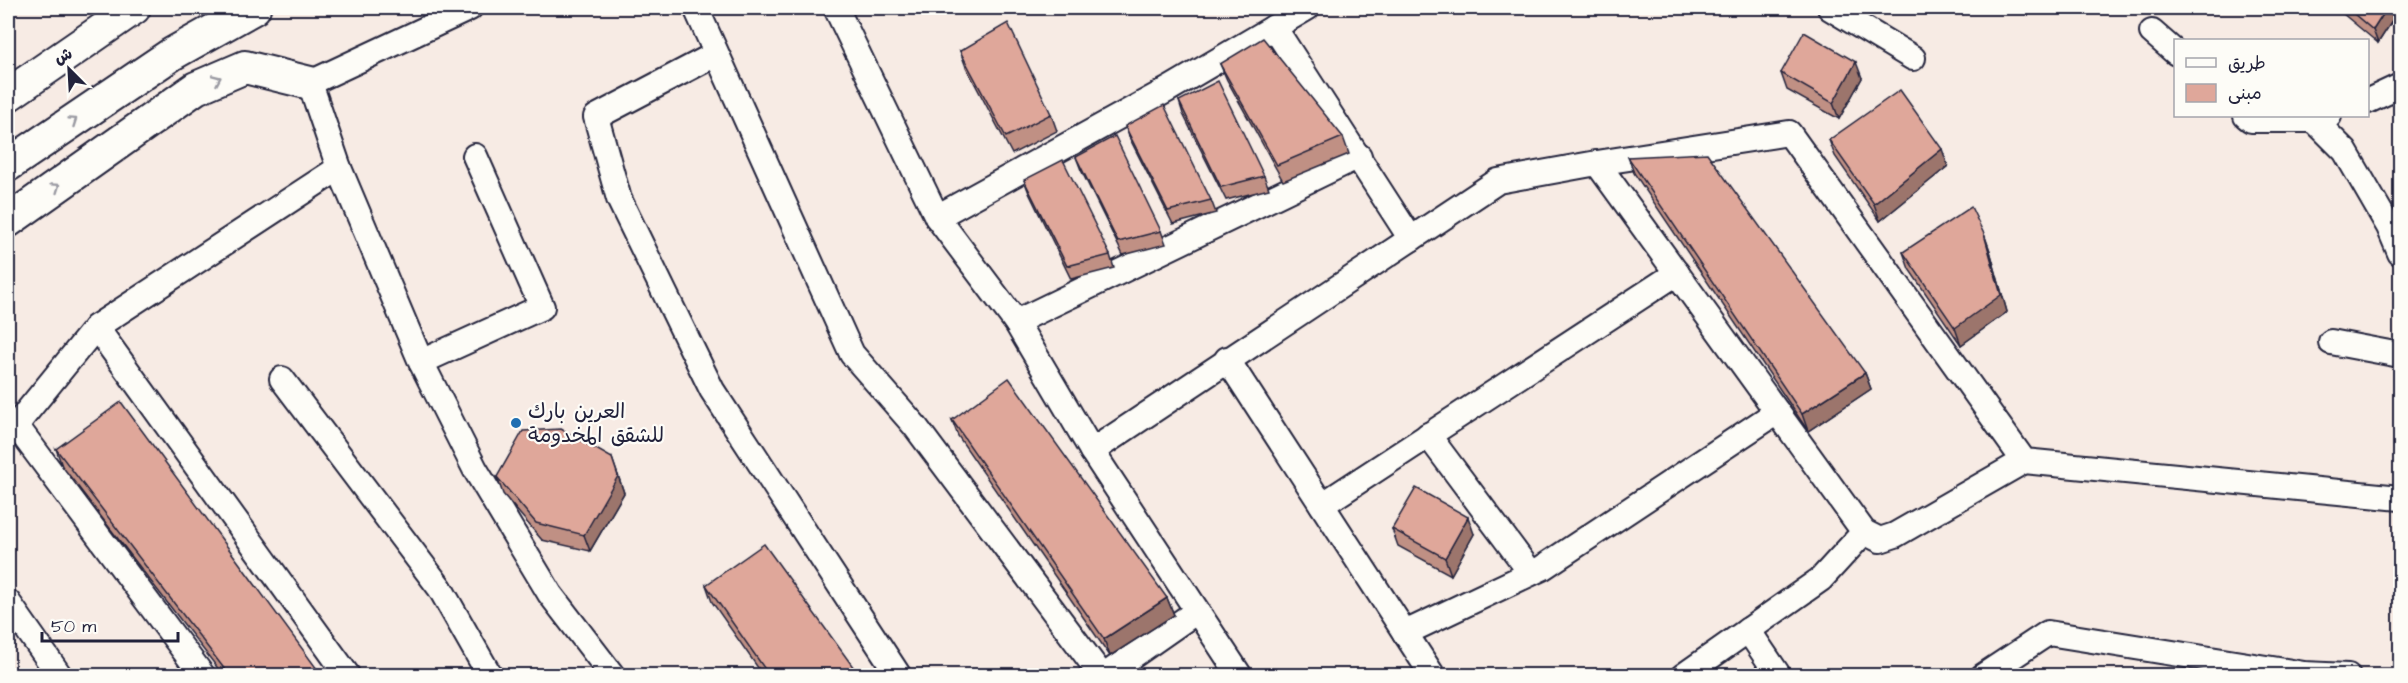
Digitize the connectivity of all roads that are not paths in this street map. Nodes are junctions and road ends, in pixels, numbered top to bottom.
1 (134, 8) edge
2 (254, 8) edge
3 (470, 8) edge
4 (696, 8) edge
5 (836, 8) edge
6 (1306, 8) edge
7 (1830, 8) edge
8 (1274, 27) junction
9 (2151, 32) dead end
10 (2174, 52) edge
11 (716, 54) junction
12 (1913, 58) dead end
13 (310, 83) junction
14 (2400, 86) edge
15 (8, 95) edge
16 (2369, 100) edge
17 (2247, 117) edge
18 (2323, 118) edge
19 (475, 156) dead end
20 (1359, 156) junction
21 (1597, 163) junction
22 (8, 165) edge
23 (339, 168) junction
24 (937, 217) junction
25 (8, 221) edge
26 (1411, 238) junction
27 (2400, 253) edge
28 (1677, 273) junction
29 (1016, 322) junction
30 (96, 327) junction
31 (2331, 342) dead end
32 (2400, 355) edge
33 (1227, 359) junction
34 (421, 362) junction
35 (282, 380) dead end
36 (1777, 412) junction
37 (11, 430) edge
38 (1428, 435) junction
39 (1092, 451) junction
40 (2024, 461) junction
41 (2400, 498) edge
42 (1322, 505) junction
43 (1864, 532) junction
44 (1531, 573) junction
45 (8, 602) edge
46 (1197, 612) junction
47 (1748, 630) junction
48 (1405, 633) junction
49 (60, 675) edge
50 (203, 675) edge
51 (348, 675) edge
52 (490, 675) edge
53 (613, 675) edge
54 (898, 675) edge
55 (1103, 675) edge
56 (1240, 675) edge
57 (1433, 675) edge
58 (1683, 675) edge
59 (1779, 675) edge
60 (1983, 675) edge
61 (2304, 675) edge
62 (2348, 675) edge

1 - 15 main road
22 -> 2 main road
3 - 13 street
4 - 11 street
5 - 24 street
6 - 8 street
7 - 12 street
8 - 20 street
8 - 24 street
9 - 10 street
11 - 54 street
11 - 55 street
13 - 23 street
25 -> 13 main road
14 - 16 street
17 - 18 street
18 - 27 street
19 - 34 street
20 - 26 street
20 - 29 street
21 - 26 street
21 - 28 street
21 - 40 street
23 - 30 street
23 - 34 street
24 - 29 street
26 - 33 street
28 - 36 street
28 - 38 street
29 - 39 street
30 - 37 street
30 - 51 street
31 - 32 street
33 - 39 street
33 - 42 street
34 - 53 street
35 - 52 street
36 - 43 street
36 - 44 street
37 - 50 street
38 - 42 street
38 - 44 street
39 - 46 street
40 - 41 street
40 - 43 street
42 - 48 street
43 - 47 street
44 - 48 street
45 - 49 street
46 - 55 street
46 - 56 street
47 - 58 street
47 - 59 street
48 - 57 street
60 - 61 street
61 - 62 street

